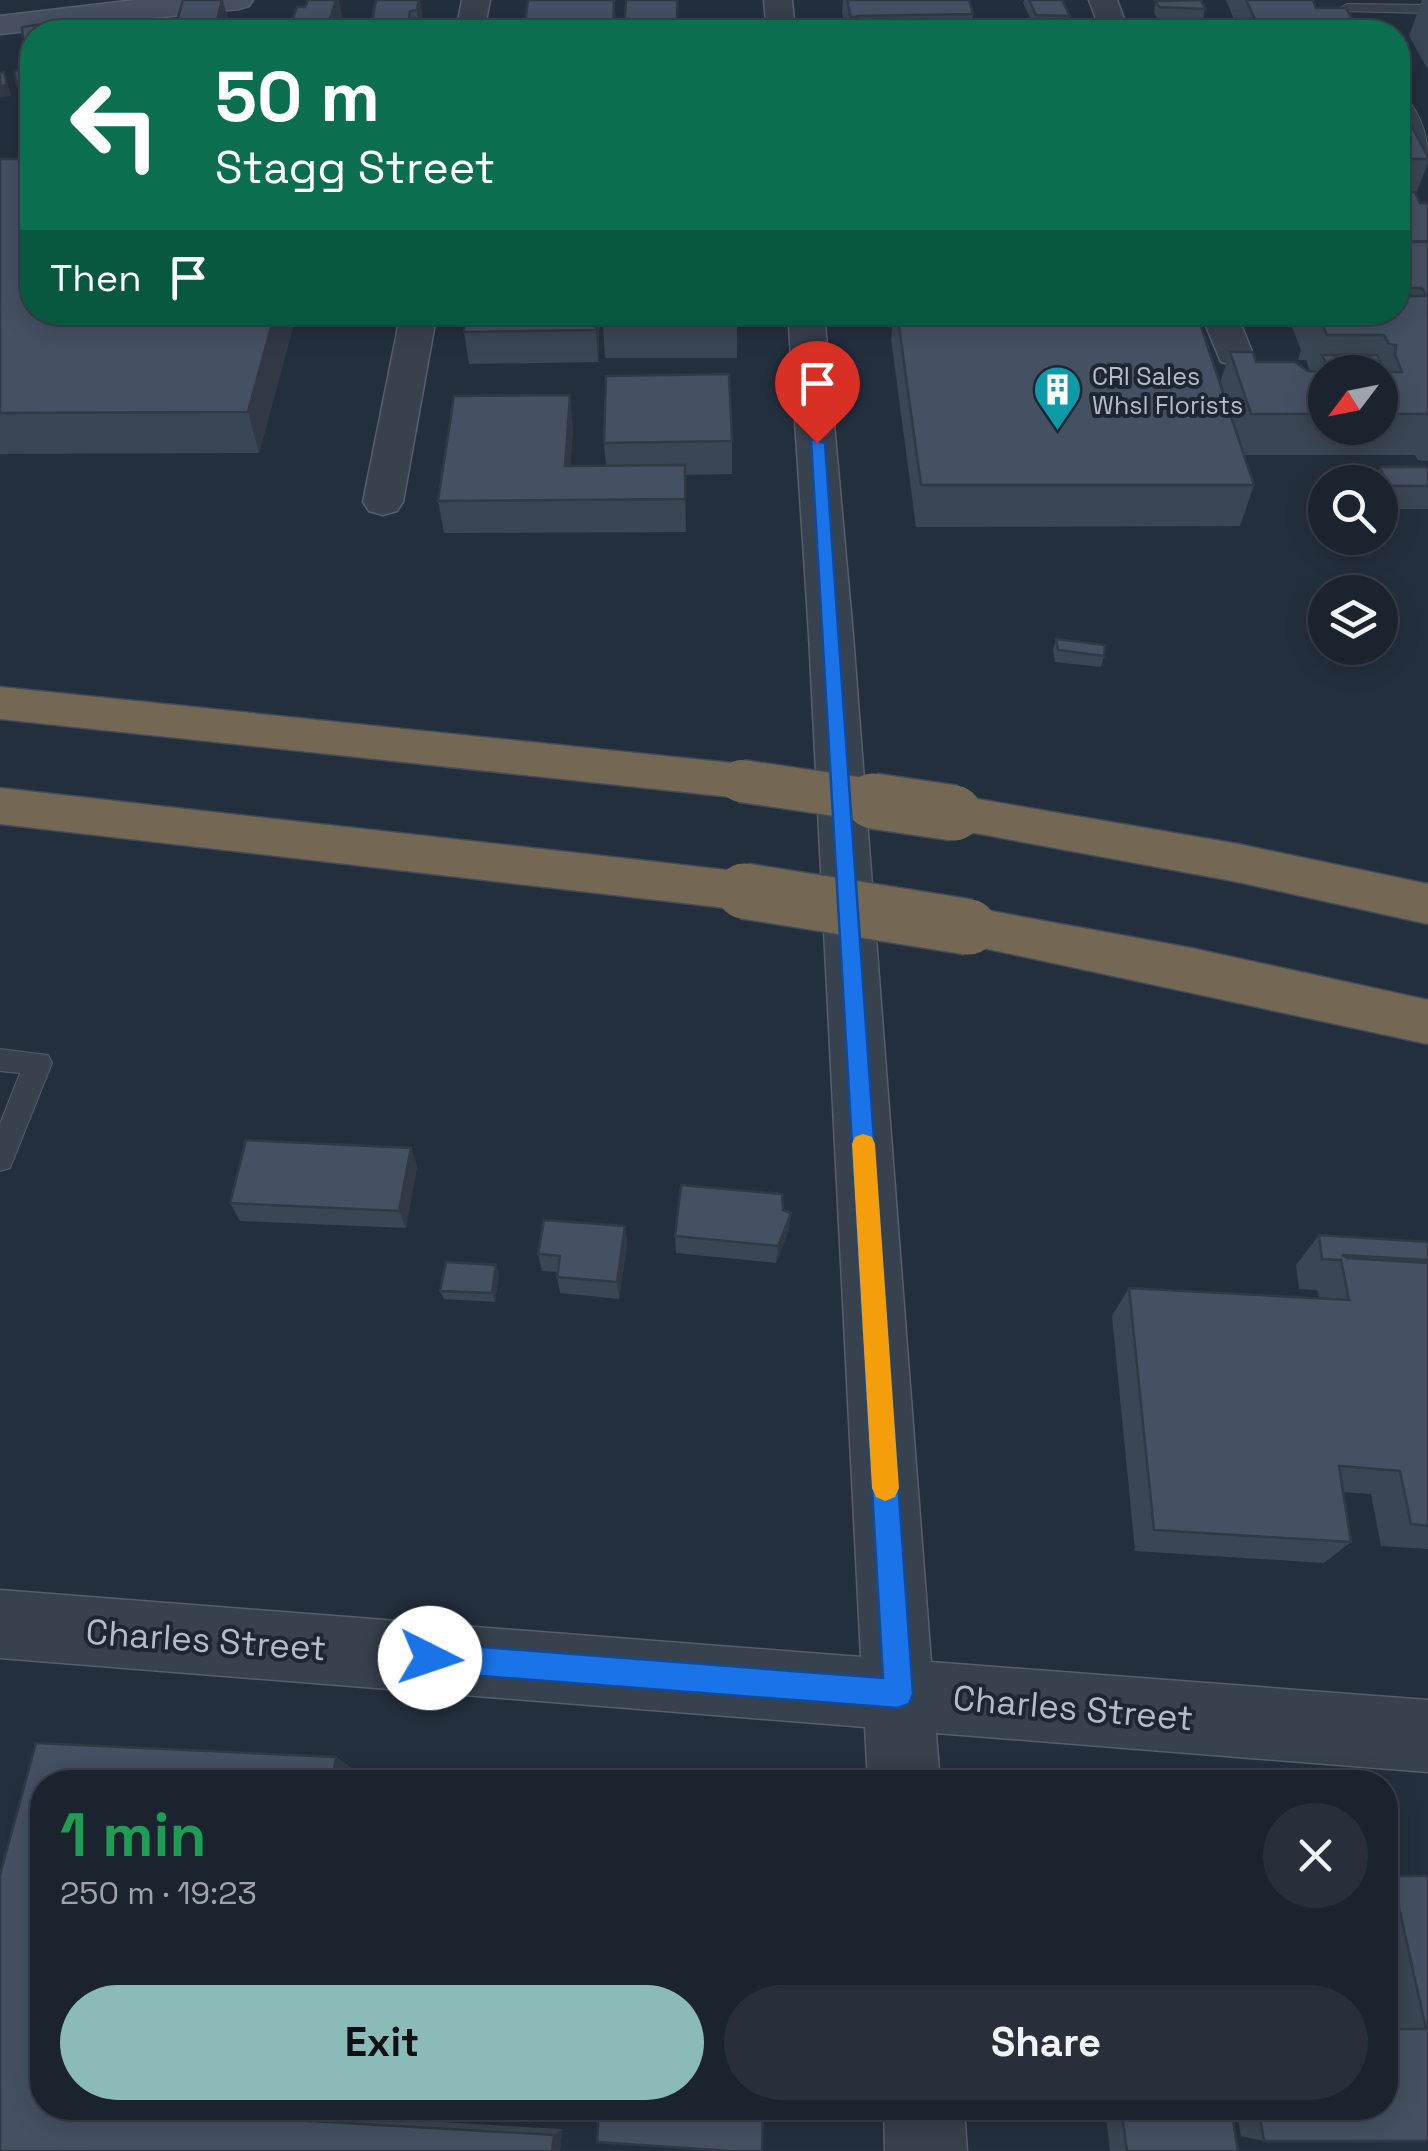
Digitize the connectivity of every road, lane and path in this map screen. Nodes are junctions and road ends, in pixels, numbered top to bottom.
1 (239, 0) edge
2 (174, 2) edge
3 (1428, 9) edge
4 (1348, 10) edge
5 (38, 20) edge
6 (1410, 119) edge
7 (1428, 151) edge
8 (416, 325) edge
9 (807, 325) edge
10 (1223, 325) edge
11 (1234, 354) edge
12 (384, 502) dead end
13 (0, 703) edge
14 (0, 806) edge
15 (1428, 904) edge
16 (986, 930) junction
17 (1428, 1022) edge
18 (0, 1060) edge
19 (1428, 1060) edge
20 (0, 1160) edge
21 (0, 1624) edge
22 (898, 1694) junction
23 (1428, 1736) edge
24 (903, 1770) edge
25 (925, 2120) edge
26 (926, 2151) edge

1 - 2 main road
2 - 5 main road
3 - 4 lane
6 - 7 lane
8 - 12 street
9 - 22 street
10 - 11 street
13 - 15 highway, bridge
14 - 16 highway, bridge
16 - 17 highway
16 - 19 highway
18 - 20 lane
21 - 22 street, Charles Street
22 - 23 street, Charles Street
22 - 24 street
25 - 26 street

